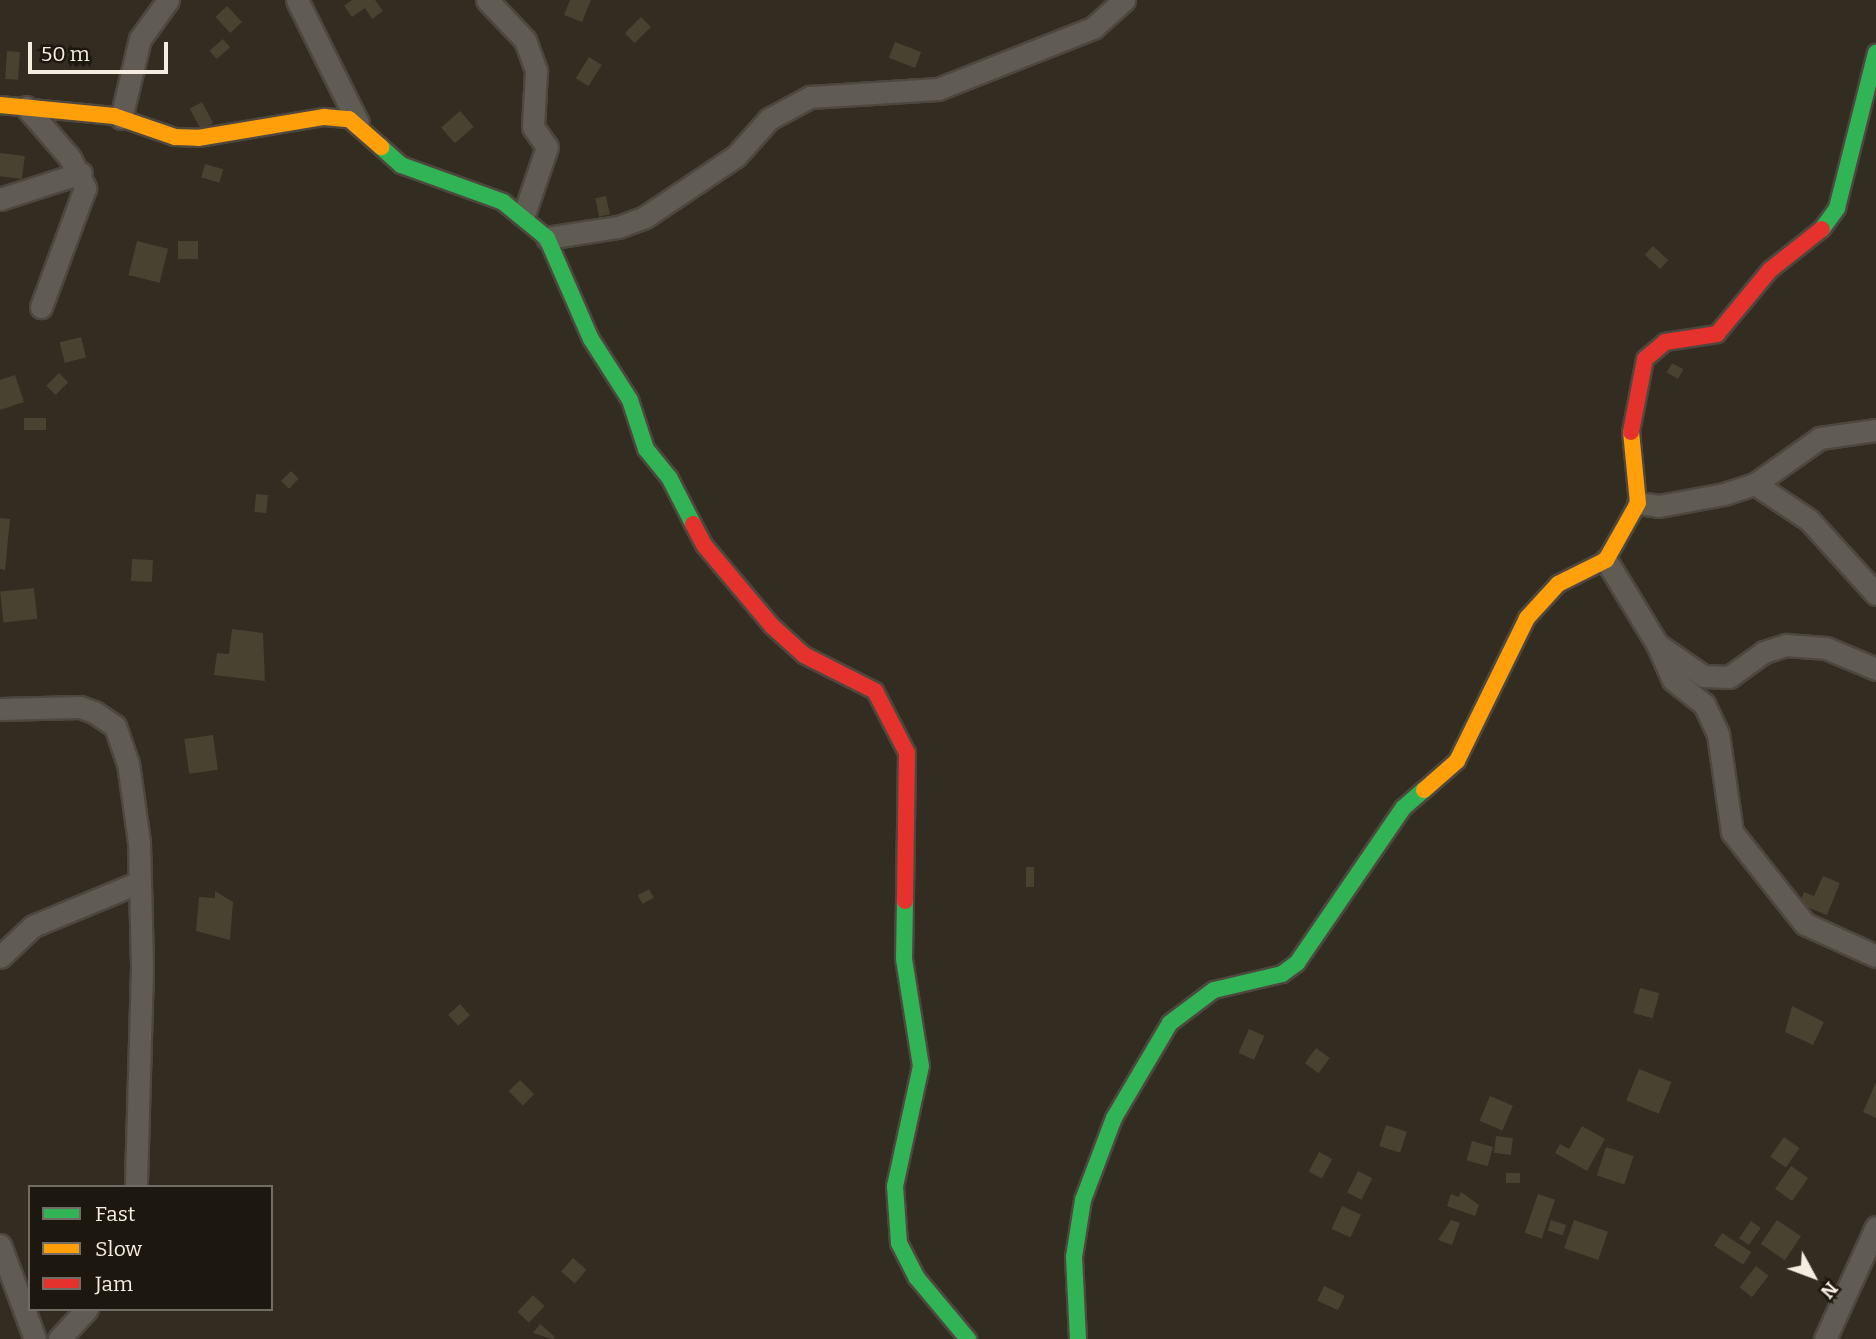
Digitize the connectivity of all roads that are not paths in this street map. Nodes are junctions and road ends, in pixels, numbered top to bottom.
1 (168, 0) edge
2 (297, 0) edge
3 (487, 0) edge
4 (1124, 0) edge
5 (1876, 53) edge
6 (0, 105) edge
7 (26, 107) junction
8 (121, 118) junction
9 (358, 123) junction
10 (81, 173) junction
11 (0, 199) edge
12 (524, 214) junction
13 (547, 237) junction
14 (41, 307) dead end
15 (1876, 430) edge
16 (1755, 484) junction
17 (1638, 503) junction
18 (1606, 560) junction
19 (1876, 594) edge
20 (1657, 644) junction
21 (1876, 669) edge
22 (0, 709) edge
23 (140, 882) junction
24 (1876, 956) edge
25 (0, 957) edge
26 (136, 1185) edge
27 (1876, 1227) edge
28 (0, 1245) edge
29 (85, 1311) edge
30 (35, 1339) edge
31 (59, 1339) edge
32 (968, 1339) edge
33 (1078, 1339) edge
34 (1825, 1339) edge

1 - 8 street
2 - 9 street
3 - 12 street
4 - 13 street
5 - 17 street
6 - 7 street
7 - 8 street
7 - 10 street
8 - 9 street
9 - 12 street
10 - 11 street
10 - 14 street
12 - 13 street
13 - 32 street
15 - 16 street
16 - 17 street
16 - 19 street
17 - 18 street
18 - 20 street
18 - 33 street
20 - 21 street
20 - 24 street
22 - 23 street
23 - 25 street
23 - 26 street
27 - 34 street
28 - 30 street
29 - 31 street

